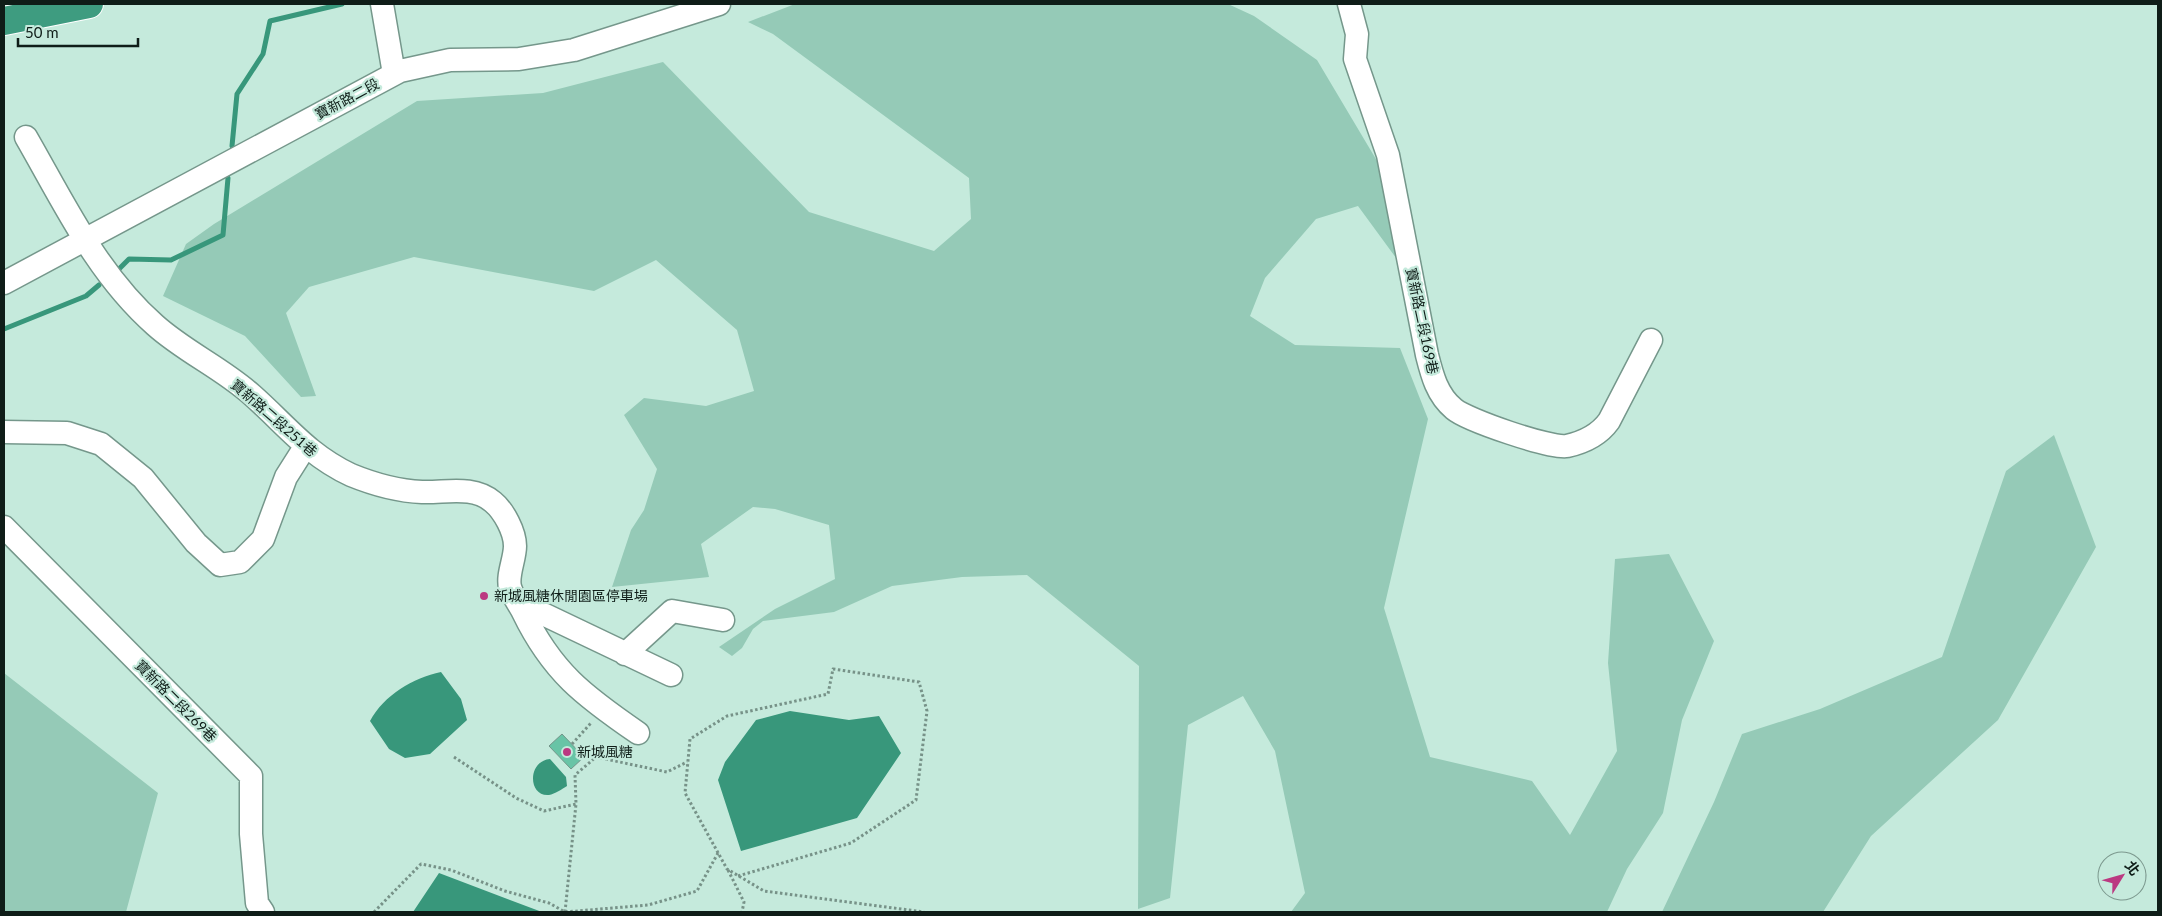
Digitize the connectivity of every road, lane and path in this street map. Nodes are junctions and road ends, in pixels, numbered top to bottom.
1 (89, 4) edge
2 (382, 4) edge
3 (719, 4) edge
4 (1349, 4) edge
5 (4, 21) edge
6 (394, 74) junction
7 (26, 137) dead end
8 (85, 240) junction
9 (4, 283) edge
10 (1651, 340) dead end
11 (4, 432) edge
12 (305, 447) junction
13 (4, 527) edge
14 (518, 602) junction
15 (723, 620) dead end
16 (625, 654) junction
17 (671, 675) dead end
18 (603, 709) junction
19 (638, 733) dead end
20 (572, 744) dead end
21 (454, 757) dead end
22 (688, 762) junction
23 (576, 804) junction
24 (718, 853) junction
25 (728, 869) junction
26 (738, 876) junction
27 (263, 912) edge
28 (374, 912) edge
29 (565, 912) edge
30 (742, 912) edge
31 (924, 912) edge

1 - 5 highway
2 - 6 street
3 - 6 street, 寶新路二段
4 - 10 street, 寶新路二段169巷
6 - 8 street, 寶新路二段
7 - 8 street, 寶新路二段251巷
8 - 9 street, 寶新路二段
8 - 12 street, 寶新路二段251巷
11 - 12 street
12 - 14 street, 寶新路二段251巷
13 - 27 street, 寶新路二段269巷
14 - 16 street
14 - 18 street, 寶新路二段251巷
15 - 16 street
16 - 17 street
18 - 19 street, 寶新路二段251巷
18 - 20 path
21 - 23 path
22 - 23 path
22 - 24 path
22 - 26 path
23 - 29 path
24 - 25 path
24 - 29 path
25 - 26 path
25 - 30 path
26 - 31 path
28 - 29 path

